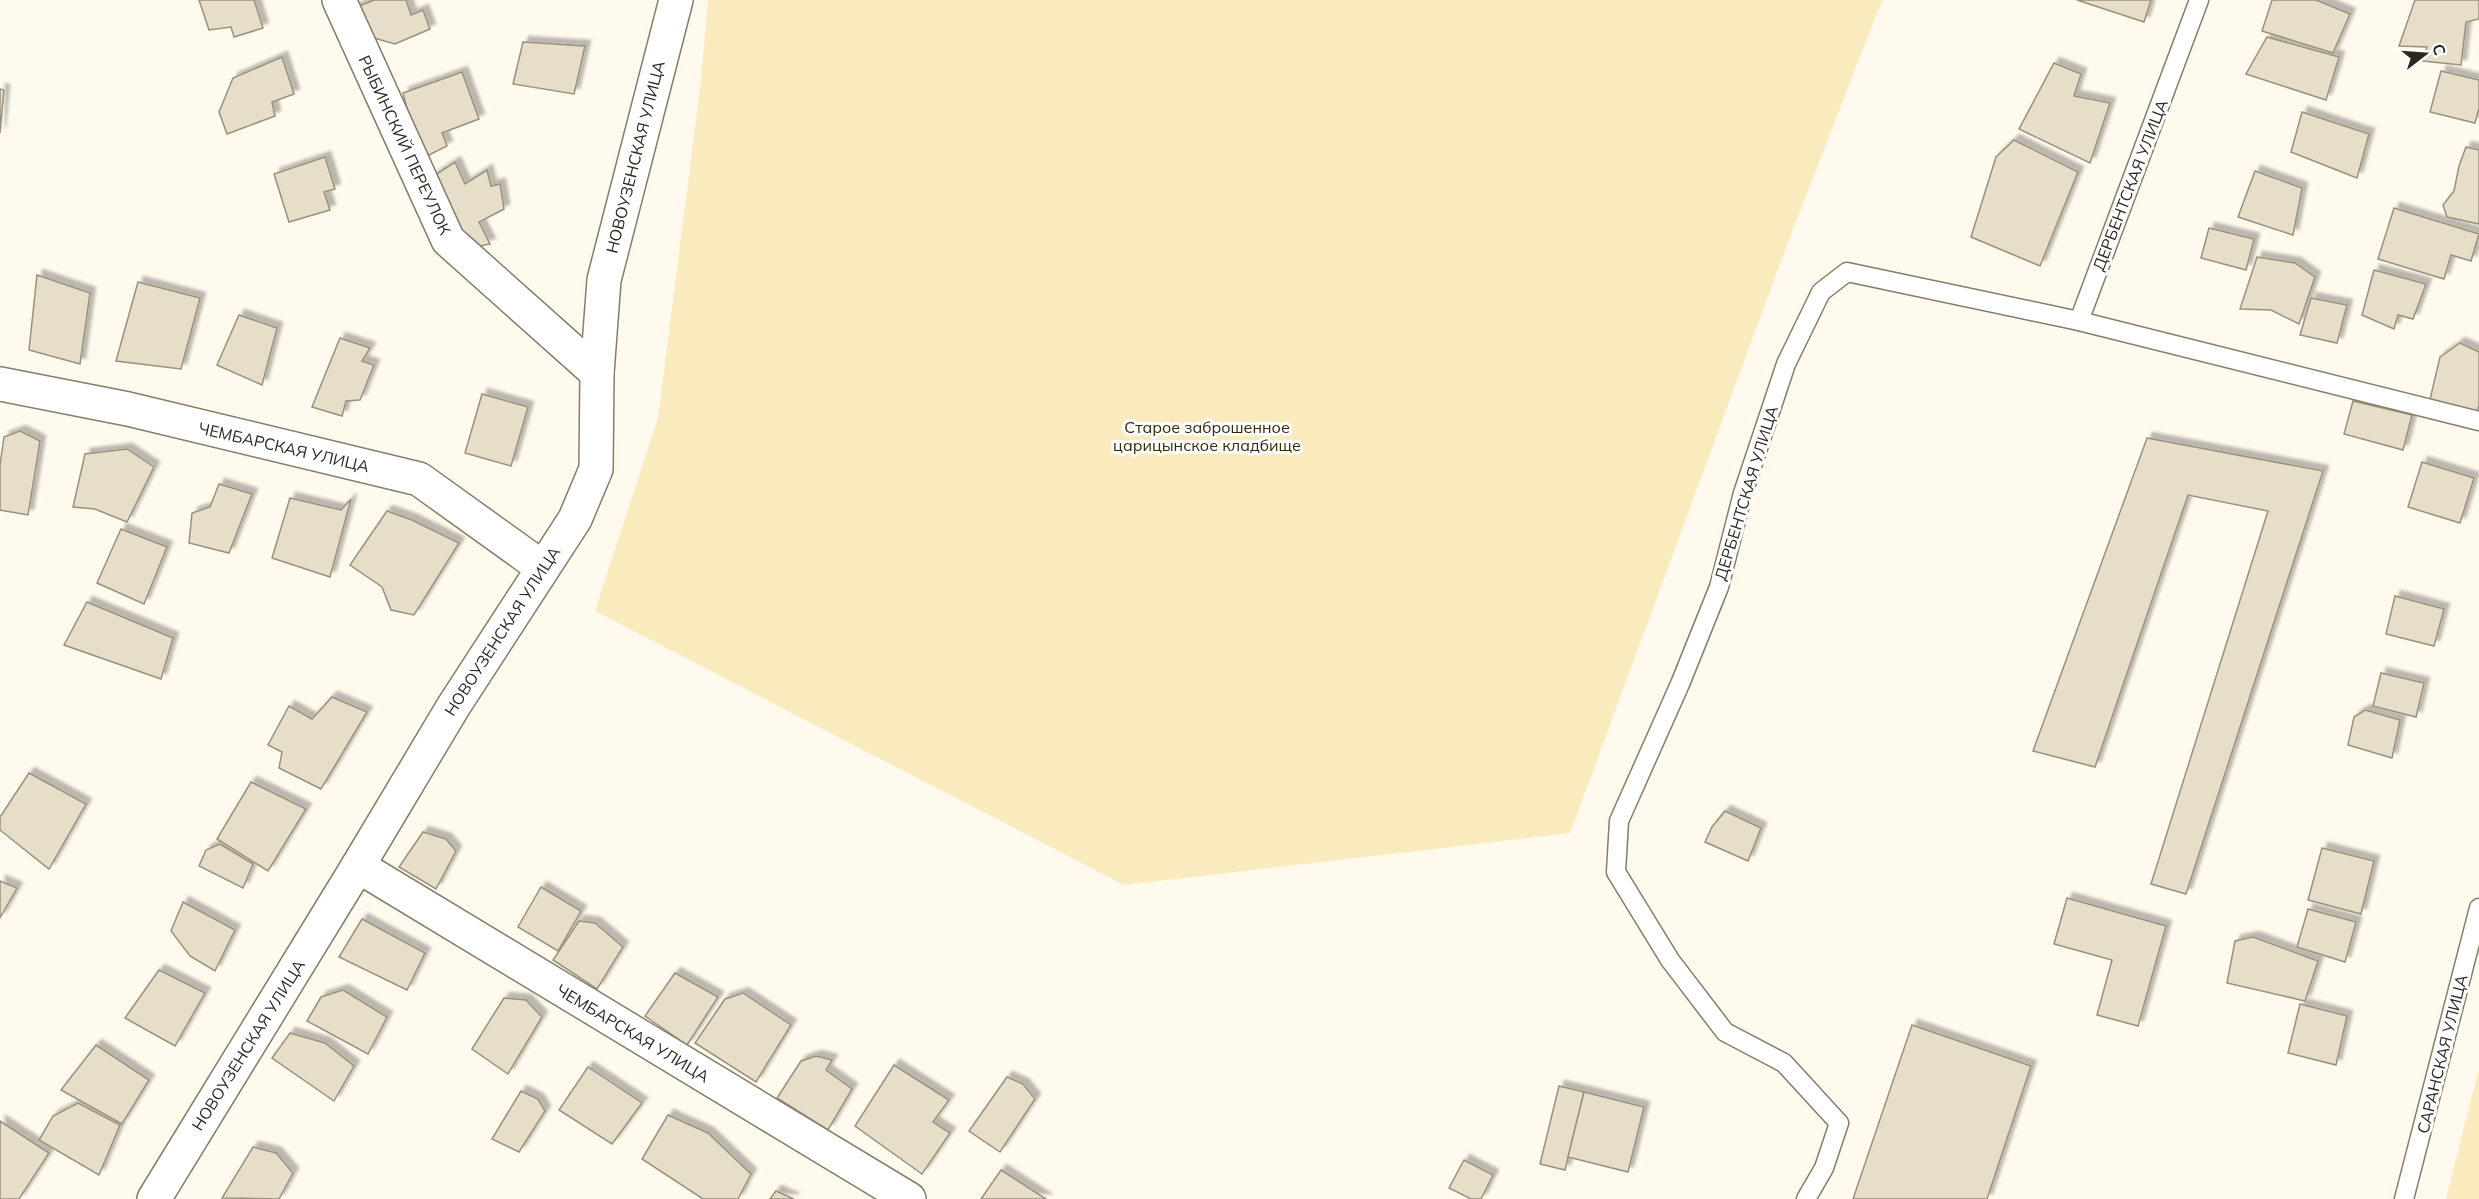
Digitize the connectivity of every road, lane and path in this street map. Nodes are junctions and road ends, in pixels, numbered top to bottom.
1 (339, 0) edge
2 (676, 0) edge
3 (2199, 0) edge
4 (2079, 321) junction
5 (597, 373) junction
6 (0, 384) edge
7 (2479, 420) edge
8 (543, 568) junction
9 (358, 867) junction
10 (2479, 908) edge
11 (154, 1199) edge
12 (909, 1199) edge
13 (1806, 1199) edge
14 (2404, 1199) edge

1 - 5 street, РЫБИНСКИЙ ПЕРЕУЛОК
2 - 5 street, НОВОУЗЕНСКАЯ УЛИЦА
3 - 4 lane, ДЕРБЕНТСКАЯ УЛИЦА
4 - 7 lane
4 - 13 lane, ДЕРБЕНТСКАЯ УЛИЦА
5 - 8 street, НОВОУЗЕНСКАЯ УЛИЦА
6 - 8 street, ЧЕМБАРСКАЯ УЛИЦА
8 - 9 street, НОВОУЗЕНСКАЯ УЛИЦА
9 - 11 street, НОВОУЗЕНСКАЯ УЛИЦА
9 - 12 street, ЧЕМБАРСКАЯ УЛИЦА
10 - 14 lane, САРАНСКАЯ УЛИЦА

